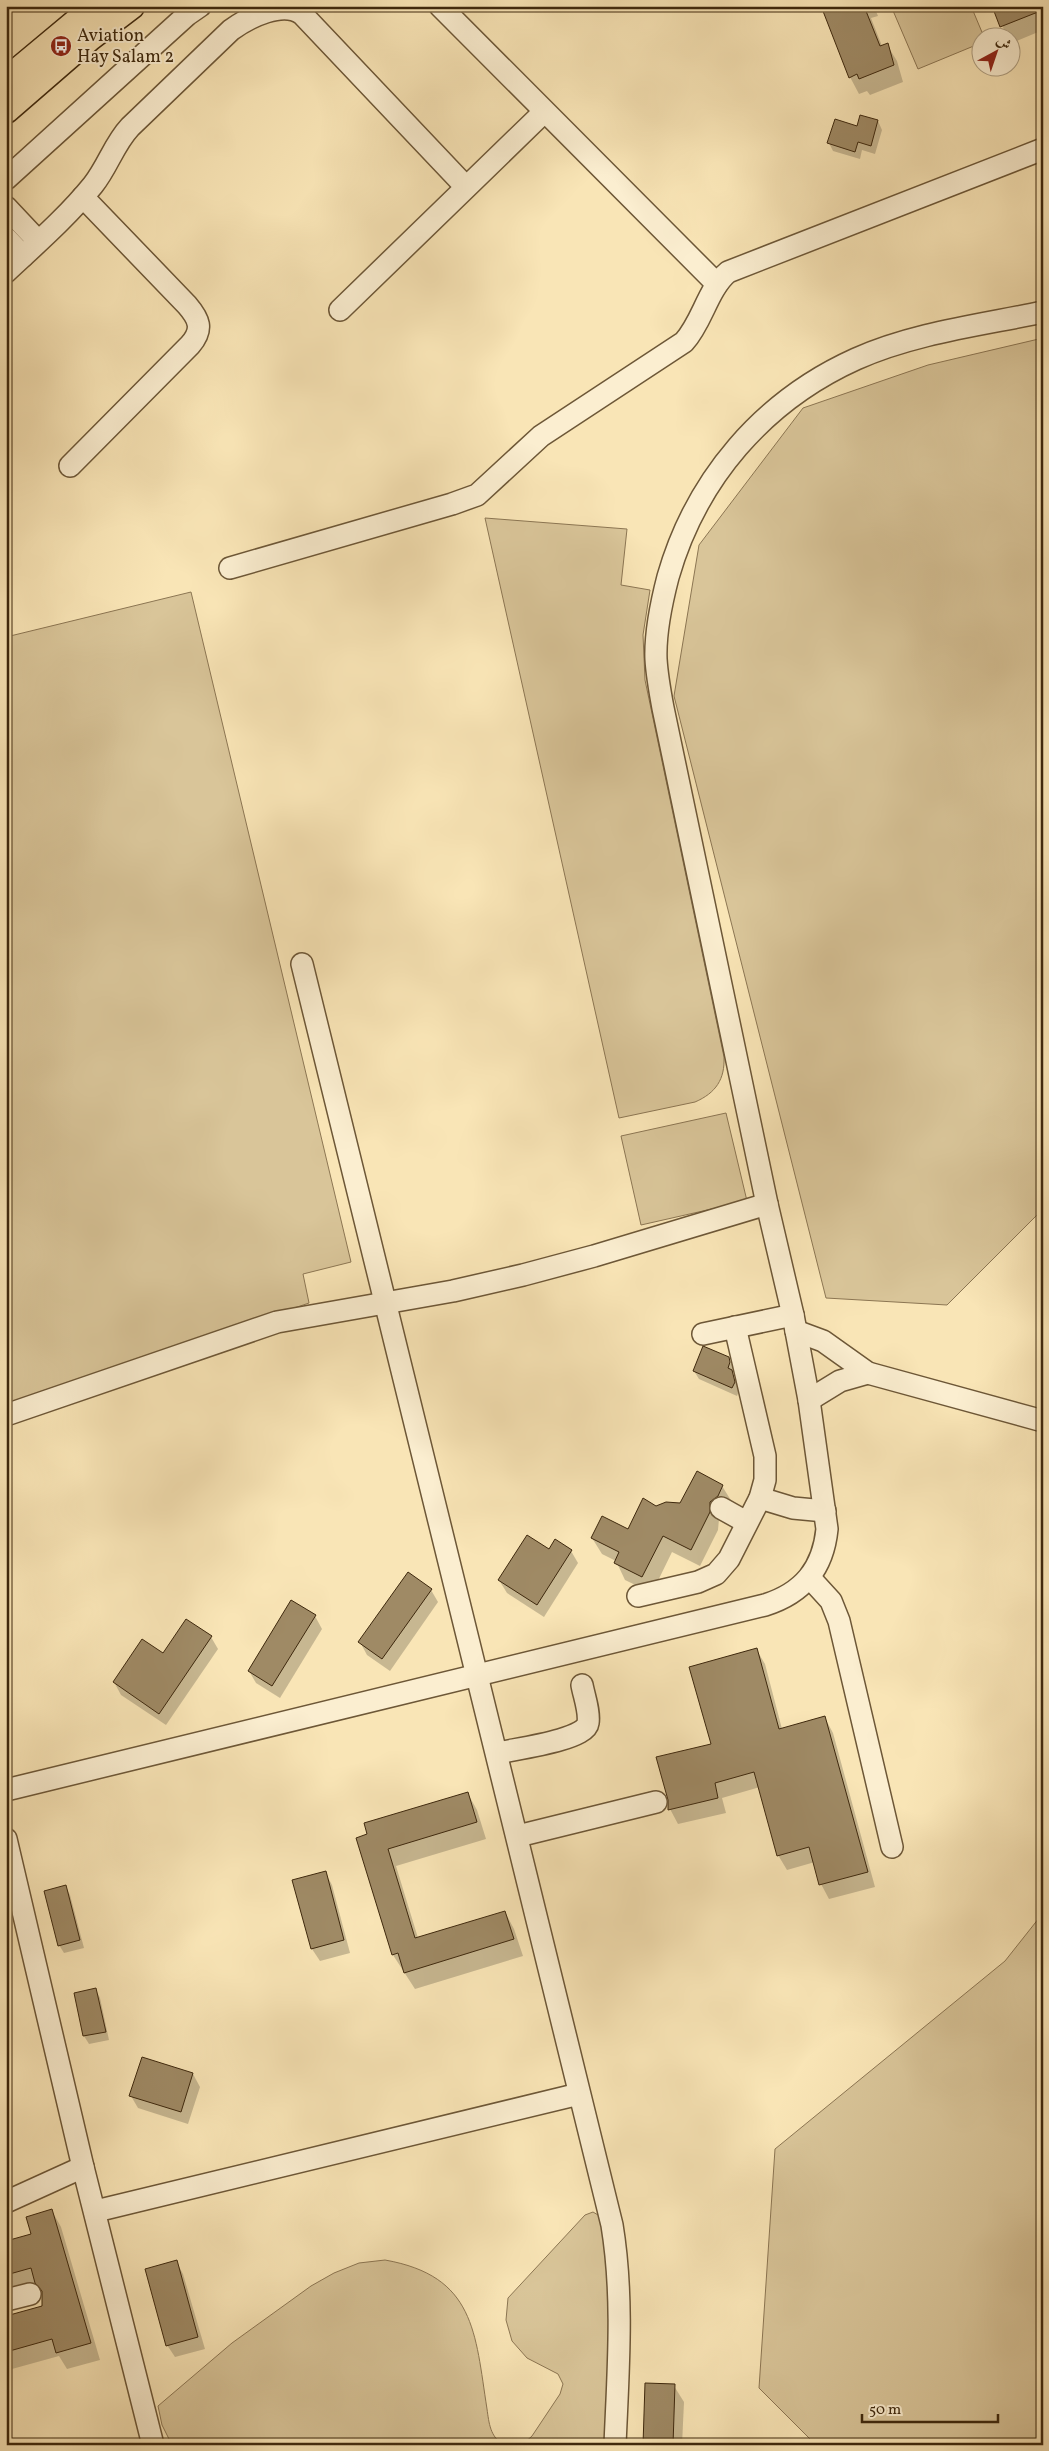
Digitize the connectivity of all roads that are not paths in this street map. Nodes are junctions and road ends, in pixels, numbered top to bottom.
1 (131, 6) edge
2 (200, 6) edge
3 (440, 6) edge
4 (84, 11) edge
5 (6, 81) edge
6 (6, 110) edge
7 (544, 112) junction
8 (1043, 149) edge
9 (6, 179) edge
10 (466, 187) junction
11 (83, 197) junction
12 (6, 207) edge
13 (6, 238) edge
14 (31, 248) junction
15 (6, 272) edge
16 (716, 284) junction
17 (340, 310) dead end
18 (1043, 312) edge
19 (70, 466) dead end
20 (230, 568) dead end
21 (302, 964) dead end
22 (767, 1204) junction
23 (386, 1303) junction
24 (794, 1322) junction
25 (735, 1327) junction
26 (703, 1334) dead end
27 (868, 1373) junction
28 (809, 1400) junction
29 (6, 1415) edge
30 (1043, 1421) edge
31 (760, 1498) junction
32 (721, 1508) dead end
33 (826, 1511) junction
34 (746, 1522) junction
35 (810, 1578) junction
36 (638, 1596) dead end
37 (478, 1674) junction
38 (582, 1685) dead end
39 (498, 1753) junction
40 (6, 1790) edge
41 (656, 1802) dead end
42 (518, 1836) junction
43 (6, 1840) edge
44 (892, 1847) dead end
45 (579, 2094) junction
46 (83, 2167) junction
47 (6, 2202) edge
48 (96, 2211) junction
49 (30, 2294) dead end
50 (6, 2300) edge
51 (154, 2445) edge
52 (615, 2445) edge

1 - 6 main road
2 - 9 lane
3 - 7 lane
4 - 5 main road
7 - 10 lane
7 - 16 lane
8 - 16 lane
10 - 11 lane
10 - 17 lane
11 - 14 lane
11 - 19 lane
12 - 14 lane
13 - 14 lane
14 - 15 lane
16 - 20 lane
18 - 22 lane
21 - 23 lane
22 - 23 lane
22 - 24 lane
23 - 29 lane
23 - 37 lane
24 - 25 lane
24 - 27 lane
24 - 28 lane
25 - 26 lane
25 - 31 lane
27 - 28 lane
27 - 30 lane
28 - 33 lane
31 - 33 lane
31 - 34 lane
32 - 34 lane
33 - 35 lane
34 - 36 lane
35 - 37 lane
35 - 44 lane
37 - 39 lane
37 - 40 lane
38 - 39 lane
39 - 42 lane
41 - 42 lane
42 - 45 lane
43 - 46 lane
45 - 48 lane
45 - 52 lane
46 - 47 lane
46 - 48 lane
48 - 51 lane
49 - 50 lane

